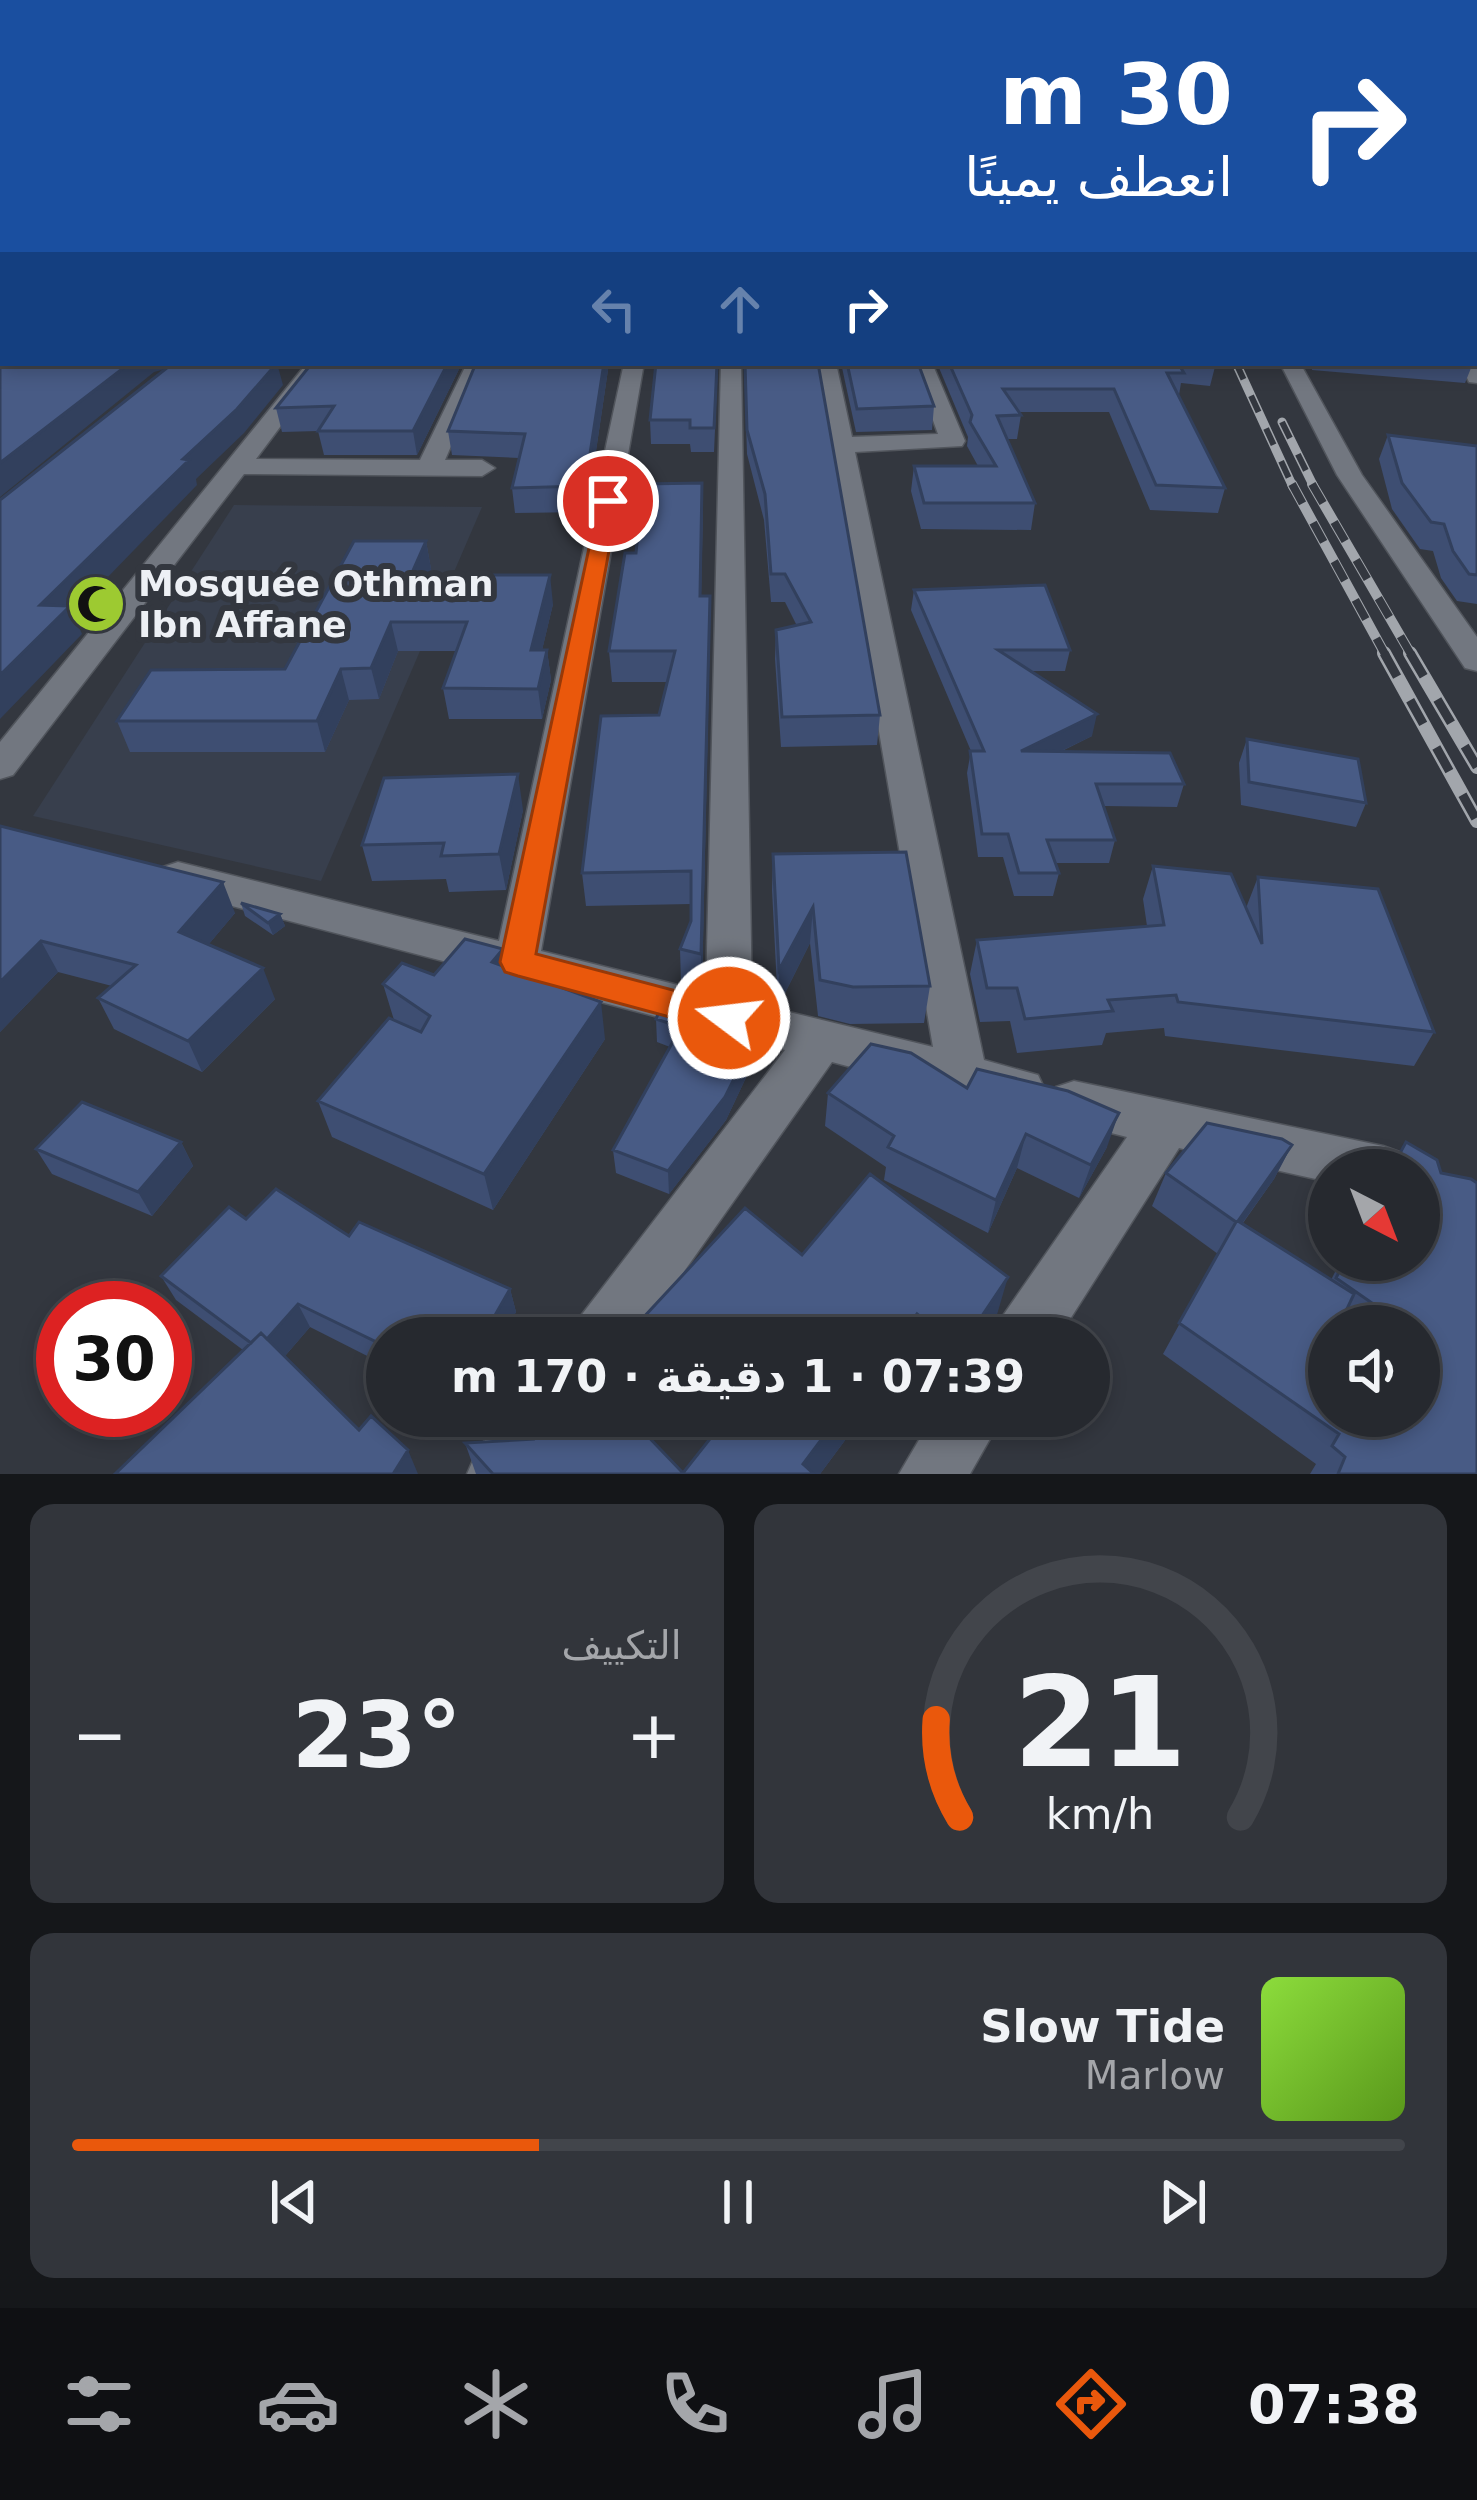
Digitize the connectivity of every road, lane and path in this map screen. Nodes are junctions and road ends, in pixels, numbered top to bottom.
1 (476, 366) edge
2 (633, 366) edge
3 (731, 366) edge
4 (827, 366) edge
5 (923, 366) edge
6 (1292, 366) edge
7 (303, 371) edge
8 (845, 445) junction
9 (234, 466) junction
10 (482, 468) dead end
11 (428, 469) junction
12 (1477, 661) edge
13 (0, 767) edge
14 (135, 866) edge
15 (518, 962) junction
16 (729, 1018) junction
17 (821, 1040) junction
18 (963, 1076) junction
19 (1165, 1125) junction
20 (1308, 1155) edge
21 (617, 1317) edge
22 (1037, 1317) edge
23 (527, 1437) edge
24 (957, 1437) edge
25 (500, 1474) edge
26 (932, 1474) edge

1 - 11 street
2 - 15 street
3 - 16 street
4 - 8 street
5 - 8 street
6 - 12 street
7 - 9 street
8 - 18 street
9 - 11 street
9 - 13 street
10 - 11 street
14 - 15 street
15 - 16 street
16 - 17 street
17 - 18 street
17 - 21 street
18 - 19 street
19 - 20 street
19 - 22 street
23 - 25 street
24 - 26 street

